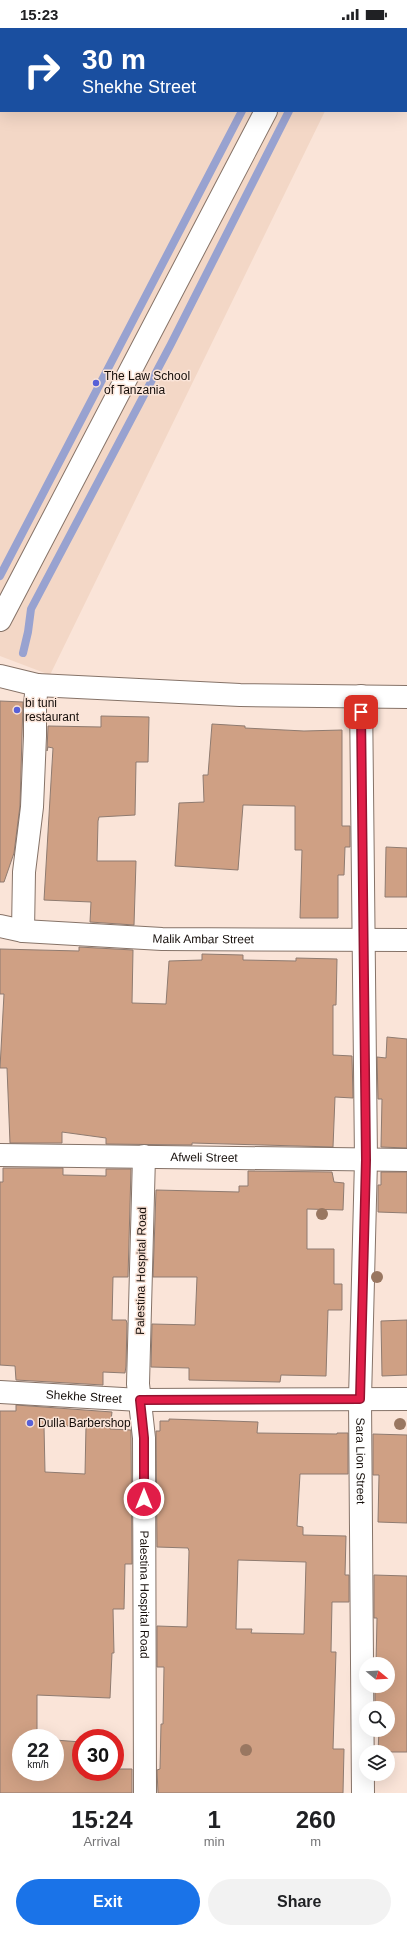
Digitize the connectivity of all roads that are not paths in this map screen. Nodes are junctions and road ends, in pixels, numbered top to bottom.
1 (265, 112) edge
2 (0, 620) edge
3 (0, 676) edge
4 (37, 685) junction
5 (361, 696) junction
6 (407, 697) edge
7 (0, 926) edge
8 (23, 931) junction
9 (364, 939) junction
10 (407, 940) edge
11 (0, 1155) edge
12 (144, 1156) junction
13 (366, 1160) junction
14 (407, 1160) edge
15 (0, 1392) edge
16 (360, 1399) junction
17 (407, 1399) edge
18 (140, 1400) junction
19 (145, 1793) edge
20 (363, 1793) edge

1 - 2 street
3 - 4 street
4 - 5 street
4 - 8 street
5 - 6 street
5 - 9 street, Sara Lion Street
7 - 8 street, Malik Ambar Street
8 - 9 street, Malik Ambar Street
9 - 10 street, Malik Ambar Street
9 - 13 street, Sara Lion Street
11 - 12 street, Afweli Street
12 - 13 street, Afweli Street
12 - 18 street, Palestina Hospital Road
13 - 14 street, Afweli Street
13 - 16 street, Sara Lion Street
15 - 18 street, Shekhe Street
16 - 17 street, Shekhe Street
16 - 18 street, Shekhe Street
16 - 20 street, Sara Lion Street
18 - 19 street, Palestina Hospital Road

